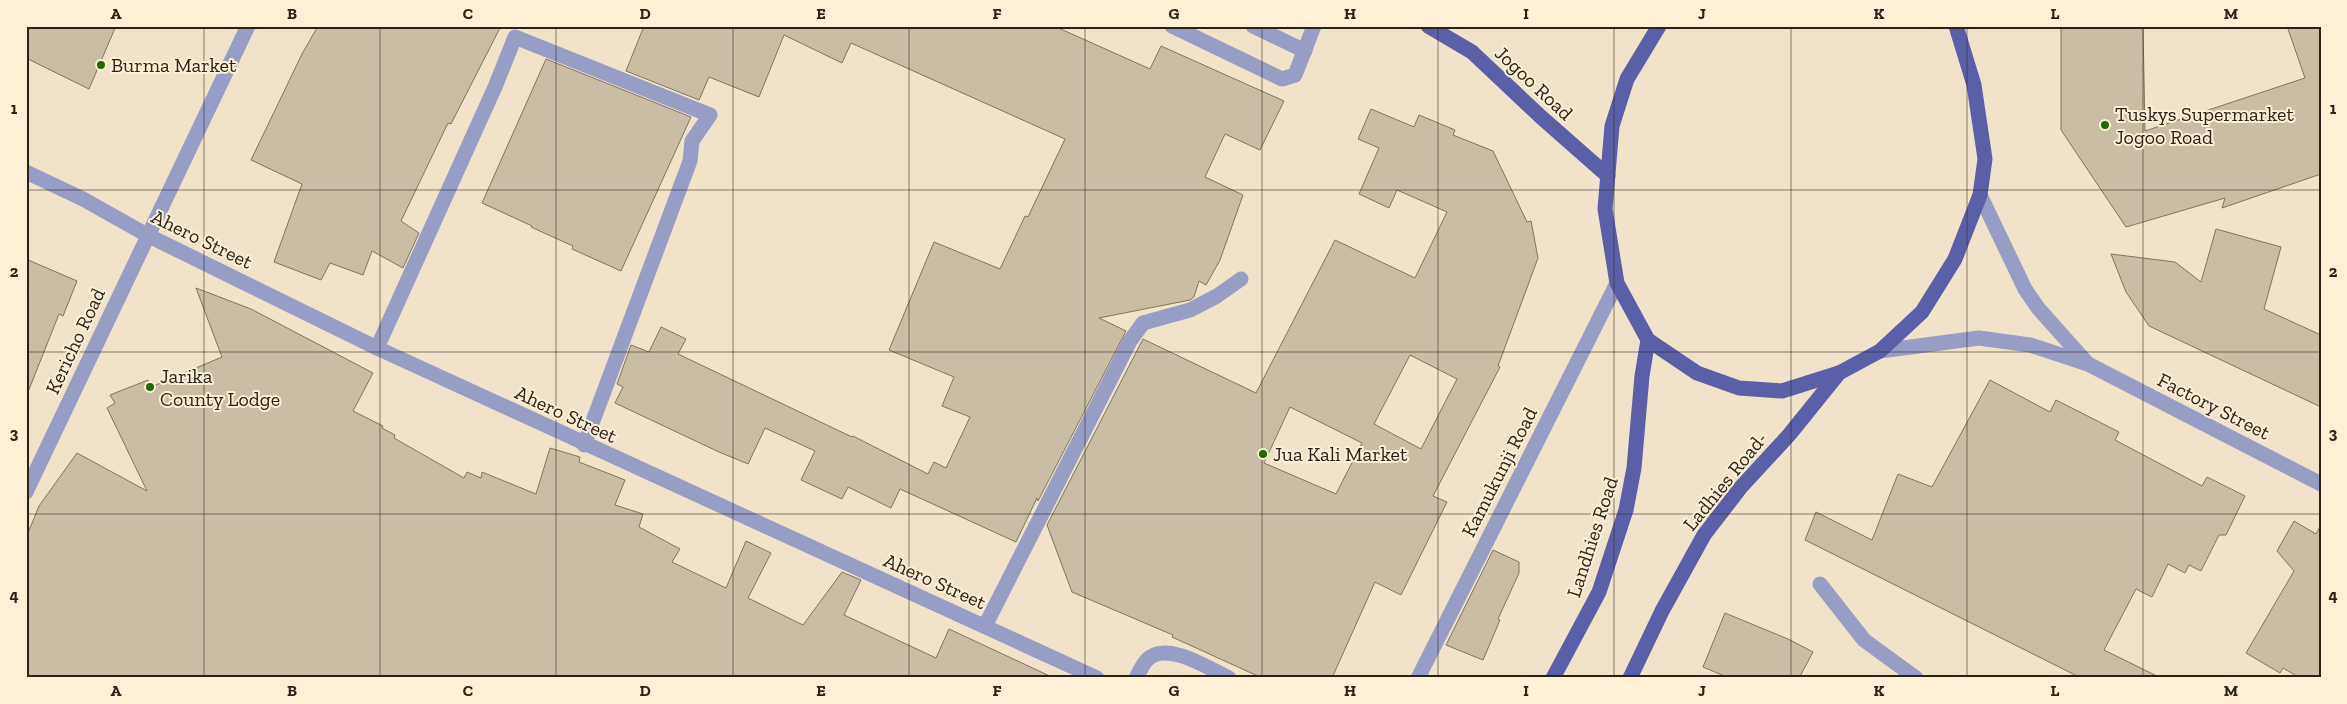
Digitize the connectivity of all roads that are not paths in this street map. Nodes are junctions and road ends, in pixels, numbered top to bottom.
1 (248, 26) edge
2 (1172, 26) edge
3 (1253, 26) edge
4 (1314, 26) edge
5 (1428, 26) edge
6 (1659, 26) edge
7 (1956, 26) edge
8 (1304, 51) junction
9 (26, 172) edge
10 (1608, 176) junction
11 (1980, 195) junction
12 (147, 235) junction
13 (1241, 279) dead end
14 (1616, 283) junction
15 (1648, 340) junction
16 (377, 348) junction
17 (1880, 351) junction
18 (2088, 364) junction
19 (1839, 373) junction
20 (584, 445) junction
21 (2321, 484) edge
22 (26, 492) edge
23 (1820, 584) dead end
24 (985, 626) junction
25 (1097, 678) edge
26 (1136, 678) edge
27 (1229, 678) edge
28 (1418, 678) edge
29 (1553, 678) edge
30 (1630, 678) edge
31 (1916, 678) edge

1 - 12 street, Kericho Road
2 - 8 street
3 - 8 street
4 - 8 street
5 - 10 main road, Jogoo Road
6 - 10 main road
7 - 11 main road
9 - 12 street, Ahero Street
10 - 14 main road
11 - 17 main road
11 - 18 street, Factory Street
12 - 16 street, Ahero Street
12 - 22 street, Kericho Road
13 - 24 street
14 - 15 main road
14 - 28 street, Kamukunji Road
15 - 19 main road
15 - 29 main road, Landhies Road
16 - 20 street, Ahero Street
16 - 20 street
17 - 18 street, Factory Street
17 - 19 main road
18 - 21 street, Factory Street
19 - 30 main road, Ladhies Road-
20 - 24 street, Ahero Street
23 - 31 street
24 - 25 street, Ahero Street
26 - 27 street

